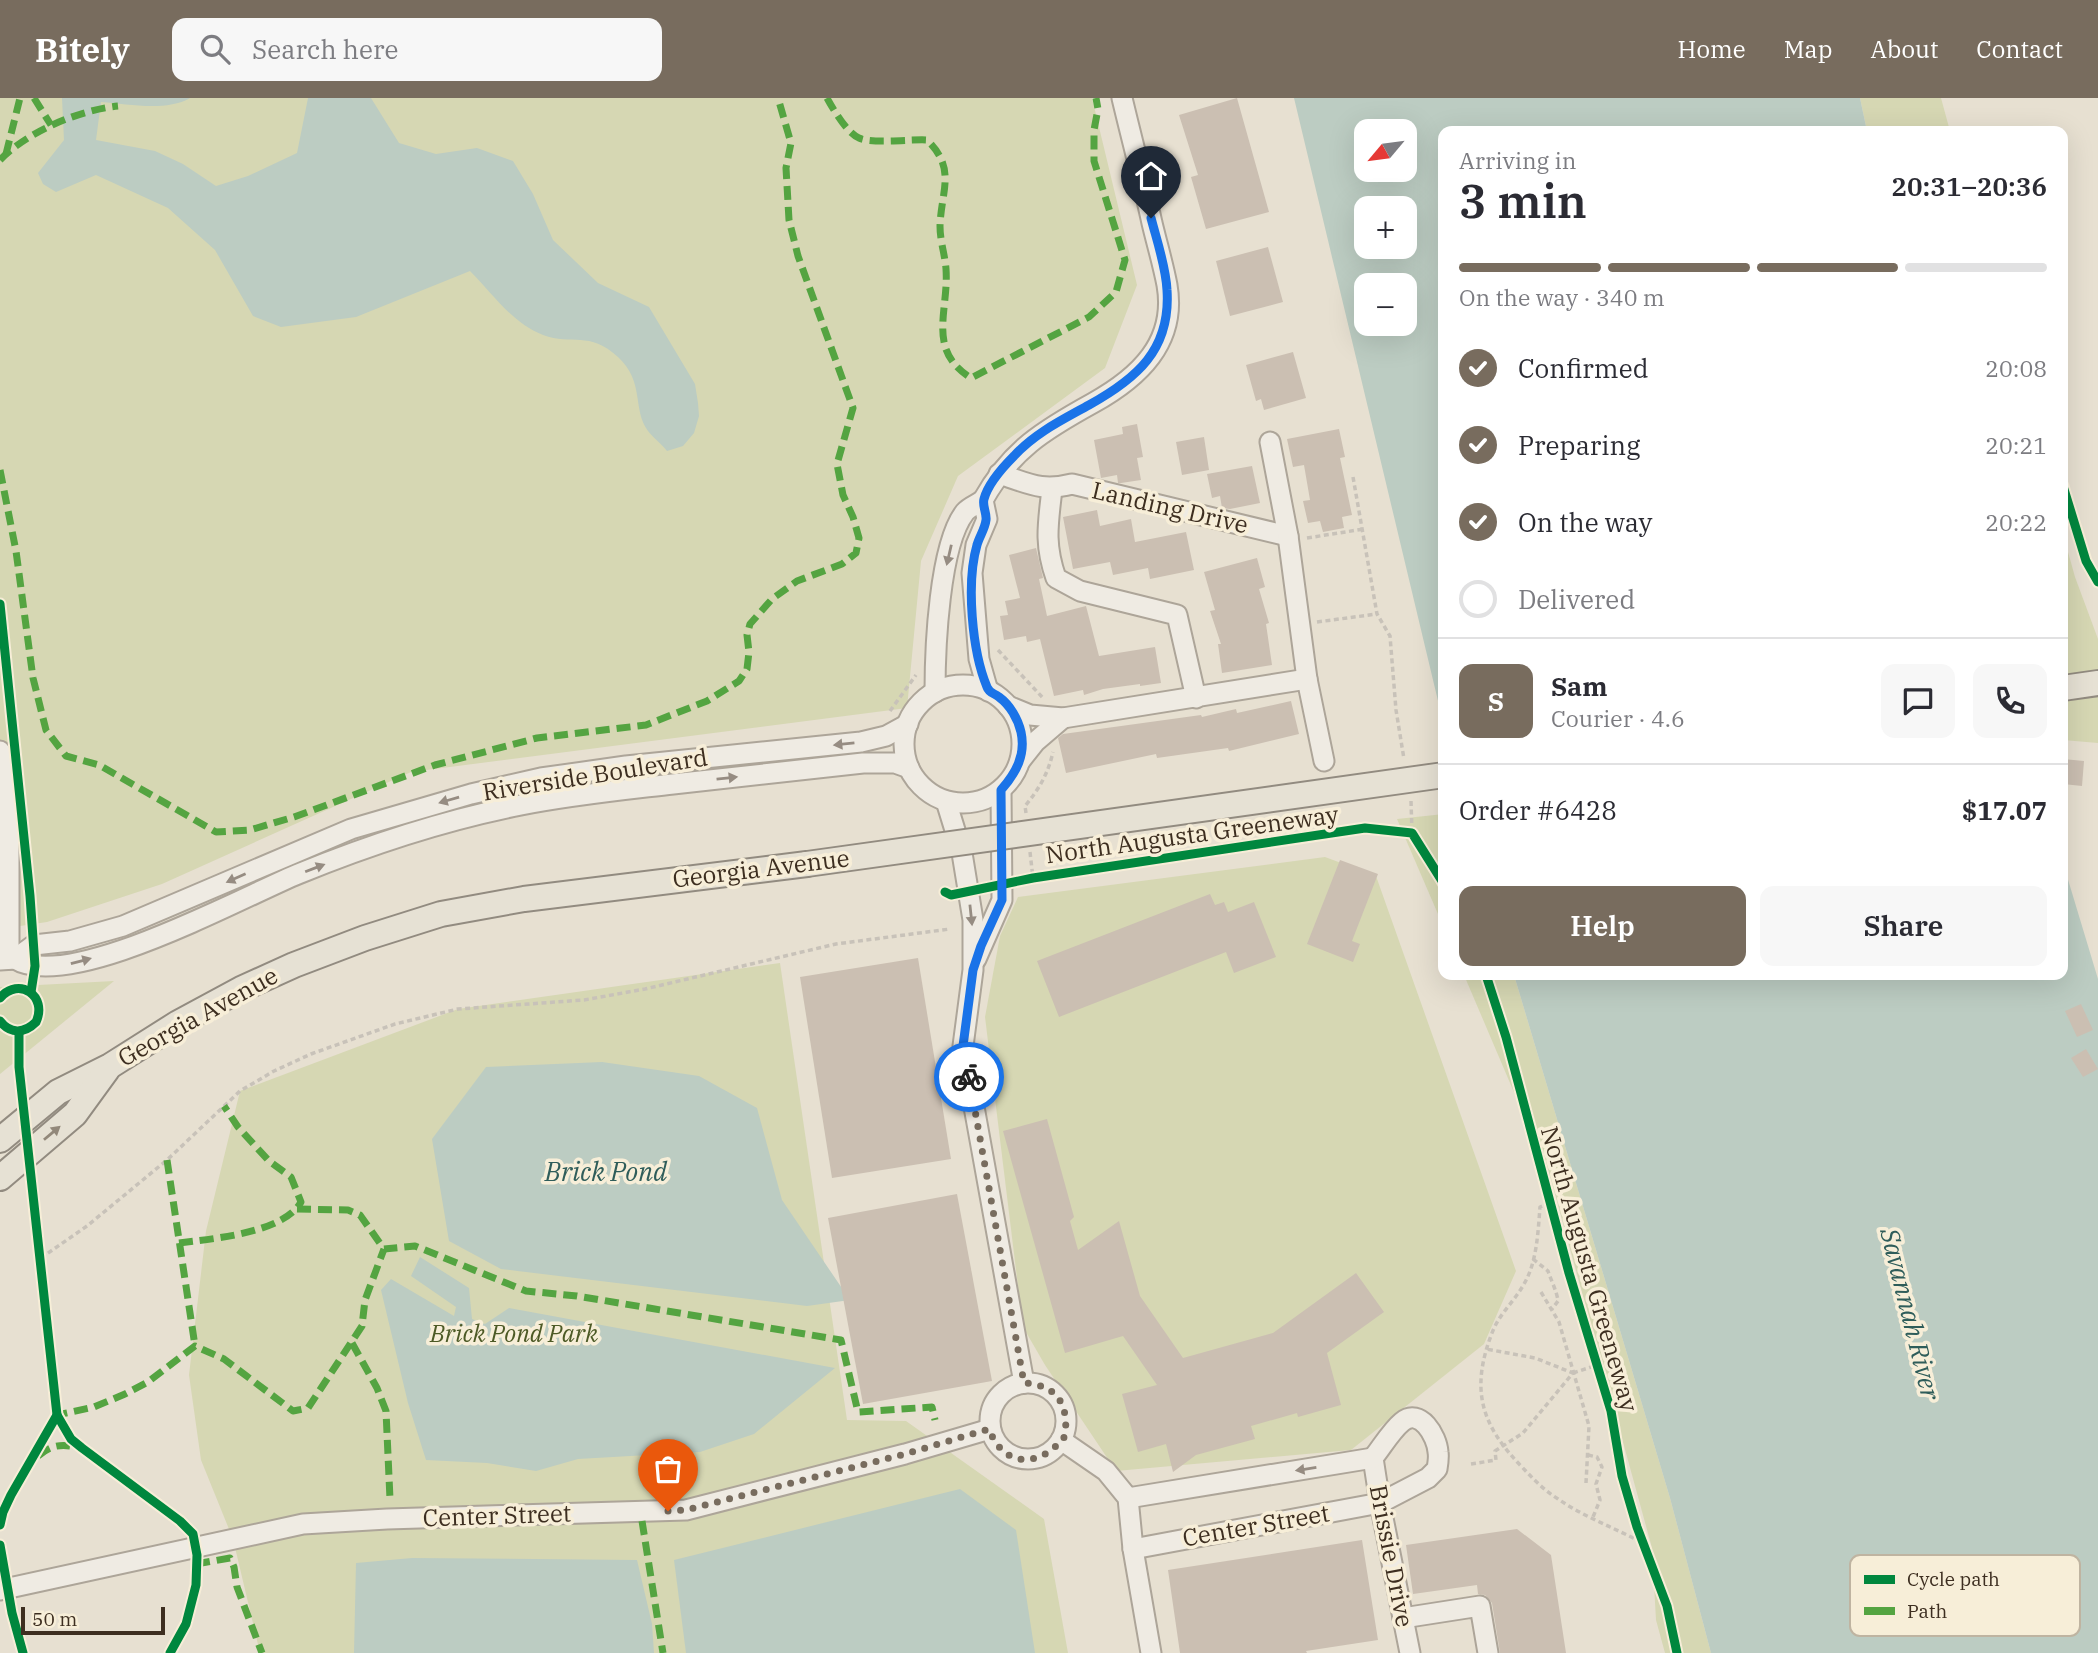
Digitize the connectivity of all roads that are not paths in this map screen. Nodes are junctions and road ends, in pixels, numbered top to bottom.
1 (1122, 98) edge
2 (1270, 442) dead end
3 (999, 474) junction
4 (1052, 489) junction
5 (983, 500) junction
6 (1296, 537) junction
7 (1307, 679) junction
8 (2098, 683) edge
9 (2068, 687) edge
10 (988, 691) junction
11 (935, 692) junction
12 (1196, 698) junction
13 (1008, 706) junction
14 (1063, 718) junction
15 (908, 724) junction
16 (0, 751) edge
17 (1324, 761) dead end
18 (1020, 762) junction
19 (909, 768) junction
20 (1438, 776) edge
21 (1001, 790) junction
22 (946, 801) junction
23 (8, 959) edge
24 (973, 970) junction
25 (110, 1066) junction
26 (0, 1140) edge
27 (0, 1178) edge
28 (1024, 1383) junction
29 (989, 1429) junction
30 (1061, 1440) junction
31 (1373, 1458) junction
32 (1128, 1498) junction
33 (1380, 1503) junction
34 (1133, 1549) junction
35 (0, 1590) edge
36 (1403, 1618) junction
37 (1152, 1653) edge
38 (1410, 1653) edge
39 (1488, 1653) edge

1 - 3 street
2 - 6 street, Landing Drive
3 - 4 street, Landing Drive
3 - 5 street
4 - 6 street, Landing Drive
4 - 12 street
5 - 10 street
5 -> 11 street
6 - 7 street, Landing Drive
7 - 12 street
7 - 17 street, Landing Drive
8 - 9 main road
10 - 11 street
10 - 13 street
11 - 15 street
12 - 14 street
13 - 14 street
13 - 18 street
14 - 18 street
15 - 19 street
15 -> 23 street, Riverside Boulevard
16 - 23 street
18 - 21 street
19 - 22 street
23 -> 19 street, Riverside Boulevard
20 - 25 main road, Georgia Avenue, bridge
21 - 22 street
21 - 24 street
22 -> 24 street
24 - 28 street
25 - 26 main road, Georgia Avenue
27 -> 25 main road, Georgia Avenue
28 - 29 street
28 - 30 street
29 - 30 street
29 - 35 street, Center Street
30 - 32 street
31 -> 32 street, Center Street
31 - 33 street, Brissie Drive
31 - 33 street, Center Street
32 - 34 street
33 - 34 street, Center Street
33 - 36 street, Brissie Drive
34 - 37 street
36 - 38 street, Brissie Drive
36 - 39 street

